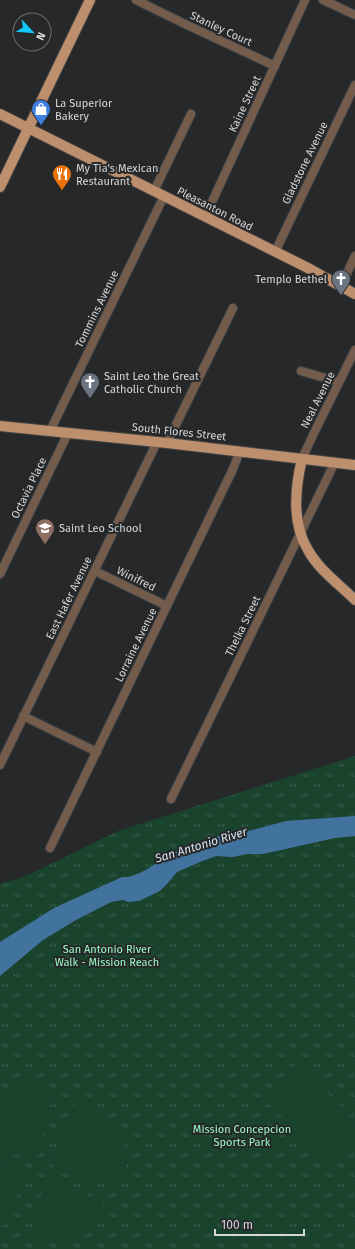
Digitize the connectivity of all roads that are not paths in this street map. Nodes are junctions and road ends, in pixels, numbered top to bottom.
1 (90, 0) edge
2 (136, 0) edge
3 (305, 0) edge
4 (323, 0) edge
5 (355, 15) edge
6 (275, 66) junction
7 (355, 85) edge
8 (0, 114) edge
9 (191, 114) dead end
10 (28, 128) junction
11 (0, 186) edge
12 (154, 191) junction
13 (164, 196) junction
14 (205, 217) junction
15 (275, 252) junction
16 (355, 256) edge
17 (341, 286) junction
18 (355, 294) edge
19 (233, 308) dead end
20 (355, 350) edge
21 (301, 371) dead end
22 (339, 382) junction
23 (0, 426) edge
24 (50, 431) junction
25 (68, 433) junction
26 (162, 442) junction
27 (240, 451) junction
28 (302, 459) junction
29 (335, 462) junction
30 (355, 465) edge
31 (301, 534) junction
32 (95, 570) junction
33 (0, 574) edge
34 (355, 600) edge
35 (167, 606) junction
36 (23, 716) junction
37 (97, 752) junction
38 (0, 765) edge
39 (171, 799) dead end
40 (50, 848) dead end

1 - 10 main road
2 - 6 street, Stanley Court
3 - 6 street, Kaine Street
4 - 5 street
6 - 14 street, Kaine Street
7 - 15 street, Gladstone Avenue
8 - 10 main road, Pleasanton Road
9 - 12 street
10 - 11 main road
10 - 12 main road, Pleasanton Road
12 - 13 main road, Pleasanton Road
13 - 14 main road, Pleasanton Road
13 - 24 street, Tommins Avenue
14 - 15 main road, Pleasanton Road
15 - 17 main road, Pleasanton Road
16 - 17 street
17 - 18 main road, Pleasanton Road
19 - 26 street, East Hafer Avenue
20 - 22 street, Neal Avenue
21 - 22 street
22 - 28 street, Neal Avenue
23 - 24 main road, South Flores Street
24 - 25 main road, South Flores Street
25 - 26 main road, South Flores Street
25 - 33 street, Octavia Place
26 - 27 main road, South Flores Street
26 - 32 street, East Hafer Avenue
27 - 28 main road, South Flores Street
27 - 35 street, Lorraine Avenue
28 - 29 main road, South Flores Street
28 - 31 main road
29 - 30 main road, South Flores Street
29 - 31 street, Thelka Street
31 - 34 main road
31 - 39 street, Thelka Street
32 - 35 street, Winifred
32 - 36 street, East Hafer Avenue
35 - 37 street, Lorraine Avenue
36 - 37 street
36 - 38 street, East Hafer Avenue
37 - 40 street, Lorraine Avenue

